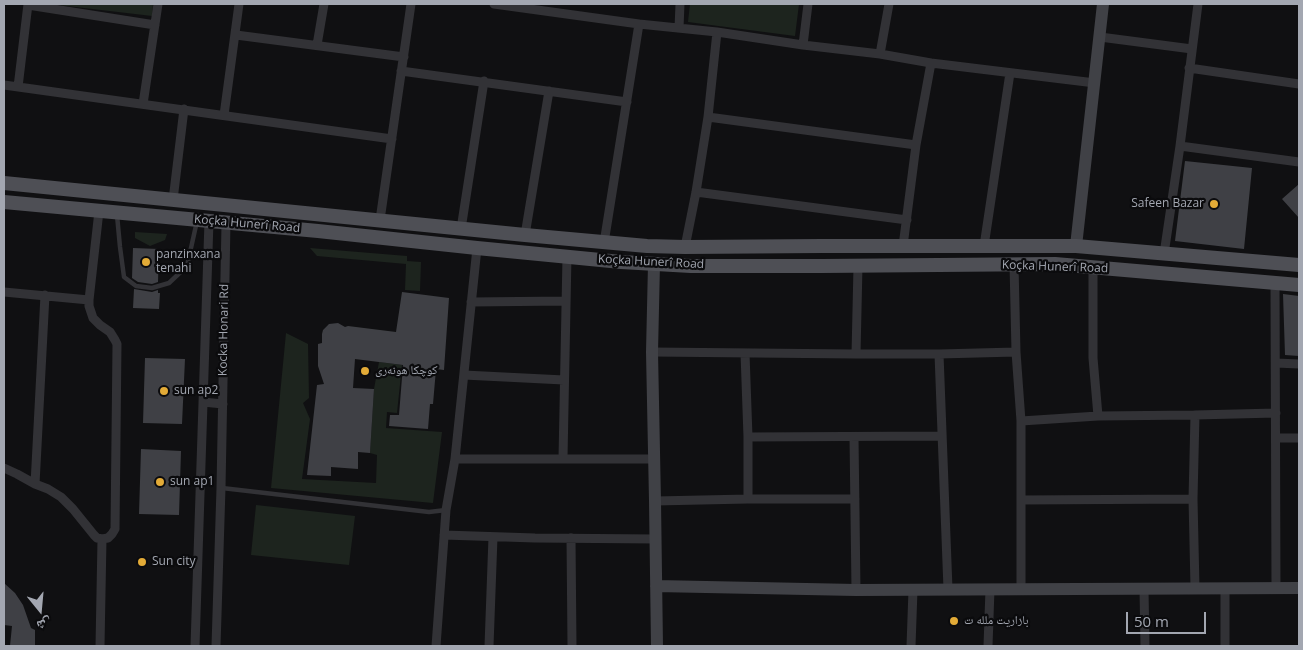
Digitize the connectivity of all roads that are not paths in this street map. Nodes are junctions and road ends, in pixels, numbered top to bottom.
1 (28, 4) edge
2 (158, 4) edge
3 (239, 4) edge
4 (324, 4) edge
5 (411, 4) edge
6 (494, 4) edge
7 (498, 4) edge
8 (680, 4) edge
9 (808, 4) edge
10 (889, 4) edge
11 (1103, 4) edge
12 (1198, 4) edge
13 (639, 24) junction
14 (155, 25) junction
15 (679, 28) junction
16 (717, 32) junction
17 (236, 35) junction
18 (1100, 37) junction
19 (317, 45) junction
20 (803, 46) junction
21 (1192, 49) junction
22 (880, 54) junction
23 (404, 57) junction
24 (931, 63) junction
25 (1189, 68) junction
26 (401, 71) junction
27 (1010, 72) junction
28 (484, 81) junction
29 (1094, 83) junction
30 (1299, 84) edge
31 (4, 85) edge
32 (18, 87) junction
33 (549, 91) junction
34 (627, 102) junction
35 (143, 104) junction
36 (184, 110) junction
37 (224, 115) junction
38 (708, 117) junction
39 (392, 138) junction
40 (916, 145) junction
41 (1180, 146) junction
42 (1299, 162) edge
43 (4, 183) edge
44 (696, 192) junction
45 (174, 200) junction
46 (4, 202) edge
47 (99, 211) junction
48 (117, 213) junction
49 (203, 220) junction
50 (380, 220) junction
51 (907, 220) junction
52 (226, 223) junction
53 (461, 228) junction
54 (524, 235) junction
55 (604, 243) junction
56 (822, 246) junction
57 (904, 246) junction
58 (984, 246) junction
59 (1076, 246) junction
60 (685, 247) junction
61 (477, 248) junction
62 (1164, 254) junction
63 (567, 256) junction
64 (654, 264) junction
65 (1014, 264) junction
66 (1299, 265) edge
67 (822, 266) junction
68 (858, 266) junction
69 (1093, 267) junction
70 (1275, 283) junction
71 (1299, 285) edge
72 (4, 292) edge
73 (45, 295) junction
74 (89, 300) junction
75 (566, 301) junction
76 (472, 302) junction
77 (652, 352) junction
78 (1016, 352) junction
79 (745, 353) junction
80 (856, 354) junction
81 (939, 354) junction
82 (1276, 363) junction
83 (1299, 364) edge
84 (464, 376) junction
85 (564, 380) junction
86 (203, 402) junction
87 (223, 404) junction
88 (1276, 413) junction
89 (1195, 415) junction
90 (1098, 416) junction
91 (1021, 421) junction
92 (942, 436) junction
93 (748, 437) junction
94 (854, 437) junction
95 (1276, 438) junction
96 (1299, 438) edge
97 (563, 458) junction
98 (455, 459) junction
99 (655, 459) junction
100 (4, 468) edge
101 (35, 484) junction
102 (221, 488) junction
103 (748, 499) junction
104 (855, 499) junction
105 (1193, 499) junction
106 (1021, 500) junction
107 (655, 501) junction
108 (446, 510) junction
109 (444, 535) junction
110 (493, 537) junction
111 (571, 538) junction
112 (102, 539) junction
113 (656, 539) junction
114 (656, 586) junction
115 (1144, 588) junction
116 (1195, 588) junction
117 (1225, 588) junction
118 (1276, 588) junction
119 (1299, 588) edge
120 (948, 589) junction
121 (990, 589) junction
122 (1021, 589) junction
123 (856, 590) junction
124 (913, 590) junction
125 (100, 646) edge
126 (195, 646) edge
127 (216, 646) edge
128 (436, 646) edge
129 (489, 646) edge
130 (572, 646) edge
131 (657, 646) edge
132 (911, 646) edge
133 (988, 646) edge
134 (1145, 646) edge
135 (1226, 646) edge

1 - 14 street
1 - 32 street
2 - 14 street
3 - 17 street
4 - 19 street
5 - 23 street
6 - 7 street
7 - 13 street
8 - 15 street
9 - 20 street
10 - 22 street
11 - 18 street
12 - 21 street
13 - 15 street
13 - 34 street
14 - 35 street
15 - 16 street
16 - 20 street
16 - 38 street
17 - 19 street
17 - 37 street
18 - 21 street
18 - 29 street
19 - 23 street
20 - 22 street
21 - 25 street
22 - 24 street
23 - 26 street
24 - 27 street
24 - 40 street
25 - 30 street
25 - 41 street
26 - 28 street
26 - 39 street
27 - 29 street
27 - 58 street
28 - 33 street
28 - 53 street
29 - 59 street
31 - 32 street
32 - 35 street
33 - 34 street
33 - 54 street
34 - 55 street
35 - 36 street
36 - 37 street
36 - 45 street
37 - 39 street
38 - 40 street
38 - 44 street
39 - 50 street
40 - 51 street
41 - 42 street
41 - 62 street
43 - 45 main road
44 - 51 street
44 - 60 street
45 - 50 main road
46 - 47 main road, Koçka Hunerî Road
47 - 48 main road, Koçka Hunerî Road
47 - 74 street
48 - 49 main road, Koçka Hunerî Road
48 - 49 lane
49 - 52 main road, Koçka Hunerî Road
49 - 86 street, Kocka Honari Rd
50 - 53 main road
51 - 57 street
52 - 61 main road, Koçka Hunerî Road
52 - 87 street, Kocka Honari Rd
53 - 54 main road
54 - 55 main road
55 - 60 main road
56 - 57 main road
56 - 60 main road
56 - 67 main road
57 - 58 main road
58 - 59 main road
59 - 62 main road
61 - 63 main road, Koçka Hunerî Road
61 - 76 street
62 - 66 main road
63 - 64 main road, Koçka Hunerî Road
63 - 75 street
64 - 67 main road, Koçka Hunerî Road
64 - 77 street
65 - 68 main road, Koçka Hunerî Road
65 - 69 main road, Koçka Hunerî Road
65 - 78 street
67 - 68 main road, Koçka Hunerî Road
68 - 80 street
69 - 70 main road, Koçka Hunerî Road
69 - 90 street
70 - 71 main road, Koçka Hunerî Road
70 - 82 street
72 - 73 street
73 - 74 street
73 - 101 street
74 - 112 street
75 - 76 street
75 - 85 street
76 - 84 street
77 - 79 street
77 - 99 street
78 - 81 street
78 - 91 street
79 - 80 street
79 - 93 street
80 - 81 street
81 - 92 street
82 - 83 street
82 - 88 street
84 - 85 street
84 - 98 street
85 - 97 street
86 - 87 street
86 - 126 street, Kocka Honari Rd
87 - 102 street, Kocka Honari Rd
88 - 89 street
88 - 95 street
89 - 90 street
89 - 105 street
90 - 91 street
91 - 106 street
92 - 94 street
92 - 120 street
93 - 94 street
93 - 103 street
94 - 104 street
95 - 96 street
95 - 118 street
97 - 98 street
97 - 99 street
98 - 108 street
99 - 107 street
100 - 101 street
101 - 112 street
102 - 108 lane
102 - 127 street, Kocka Honari Rd
103 - 104 street
103 - 107 street
104 - 123 street
105 - 106 street
105 - 116 street
106 - 122 street
107 - 113 street
108 - 109 street
109 - 110 street
109 - 128 street
110 - 111 street
110 - 129 street
111 - 113 street
111 - 130 street
112 - 125 street
113 - 114 street
114 - 123 street
114 - 131 street
115 - 116 street
115 - 122 street
115 - 134 street
116 - 117 street
117 - 118 street
117 - 135 street
118 - 119 street
120 - 121 street
120 - 124 street
121 - 122 street
121 - 133 street
123 - 124 street
124 - 132 street

